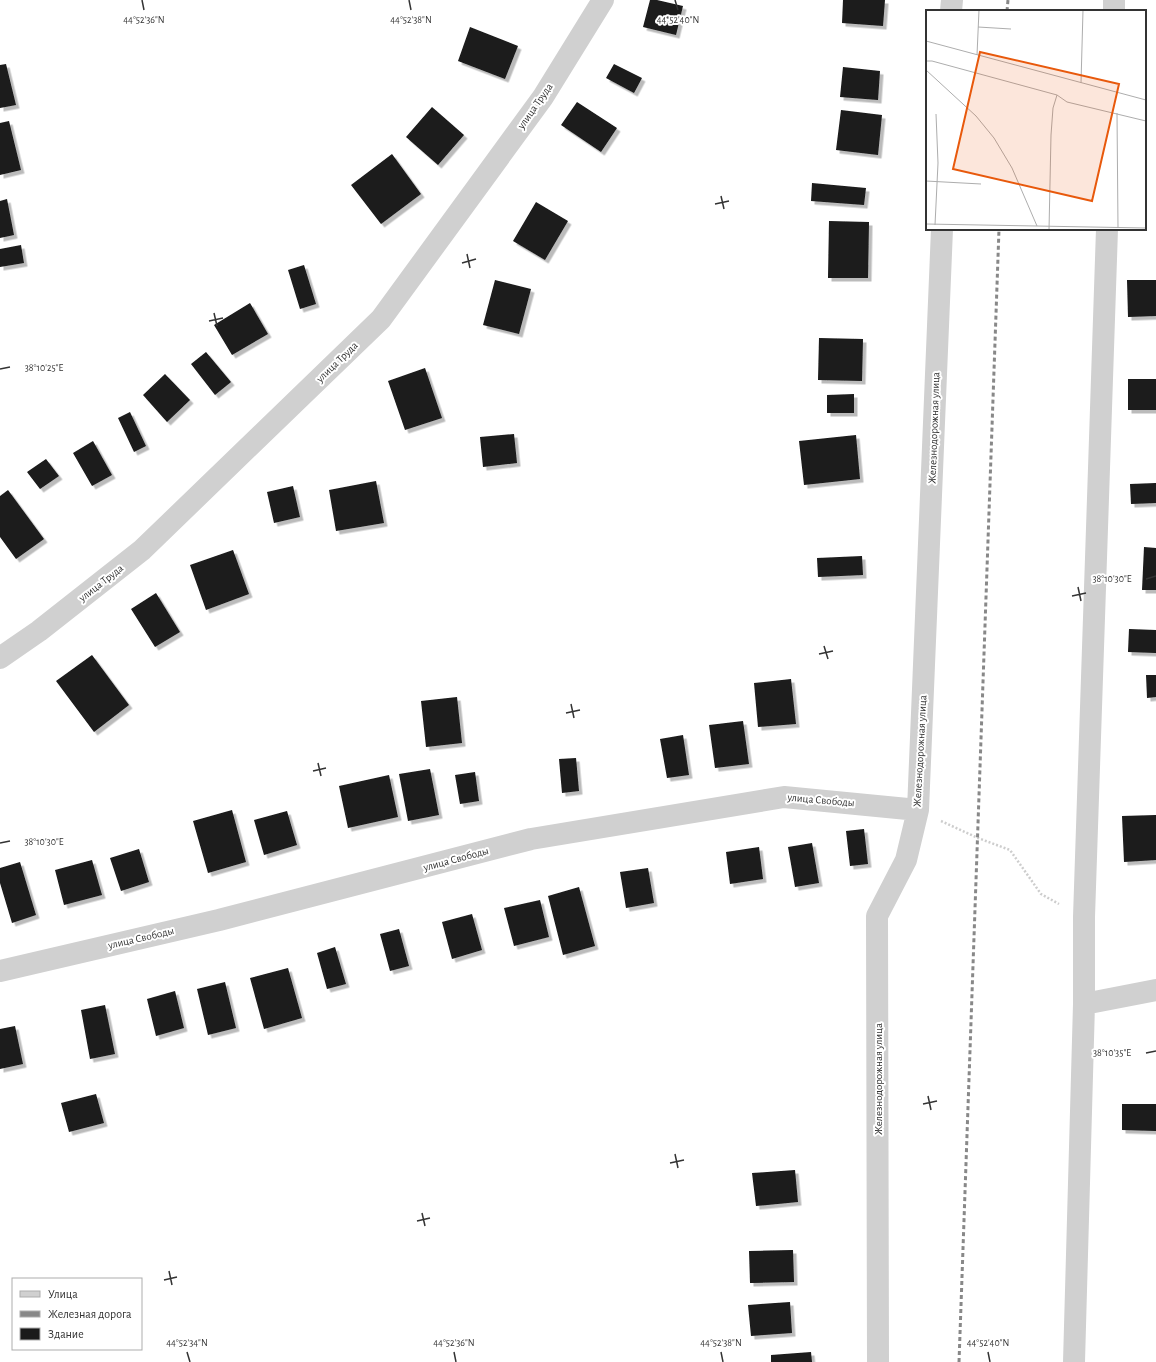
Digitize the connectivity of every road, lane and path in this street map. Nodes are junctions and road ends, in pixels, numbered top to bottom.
1 (603, 0) edge
2 (952, 0) edge
3 (951, 10) edge
4 (942, 230) edge
5 (1107, 230) edge
6 (0, 658) edge
7 (918, 810) junction
8 (1084, 917) junction
9 (0, 971) edge
10 (1156, 990) edge
11 (1084, 1004) junction
12 (878, 1362) edge
13 (1074, 1362) edge

1 - 6 street, улица Труда
2 - 3 street
4 - 7 street, Железнодорожная улица
5 - 8 street
7 - 8 path
7 - 9 street, улица Свободы
7 - 12 street, Железнодорожная улица
8 - 11 street
10 - 11 street
11 - 13 street

